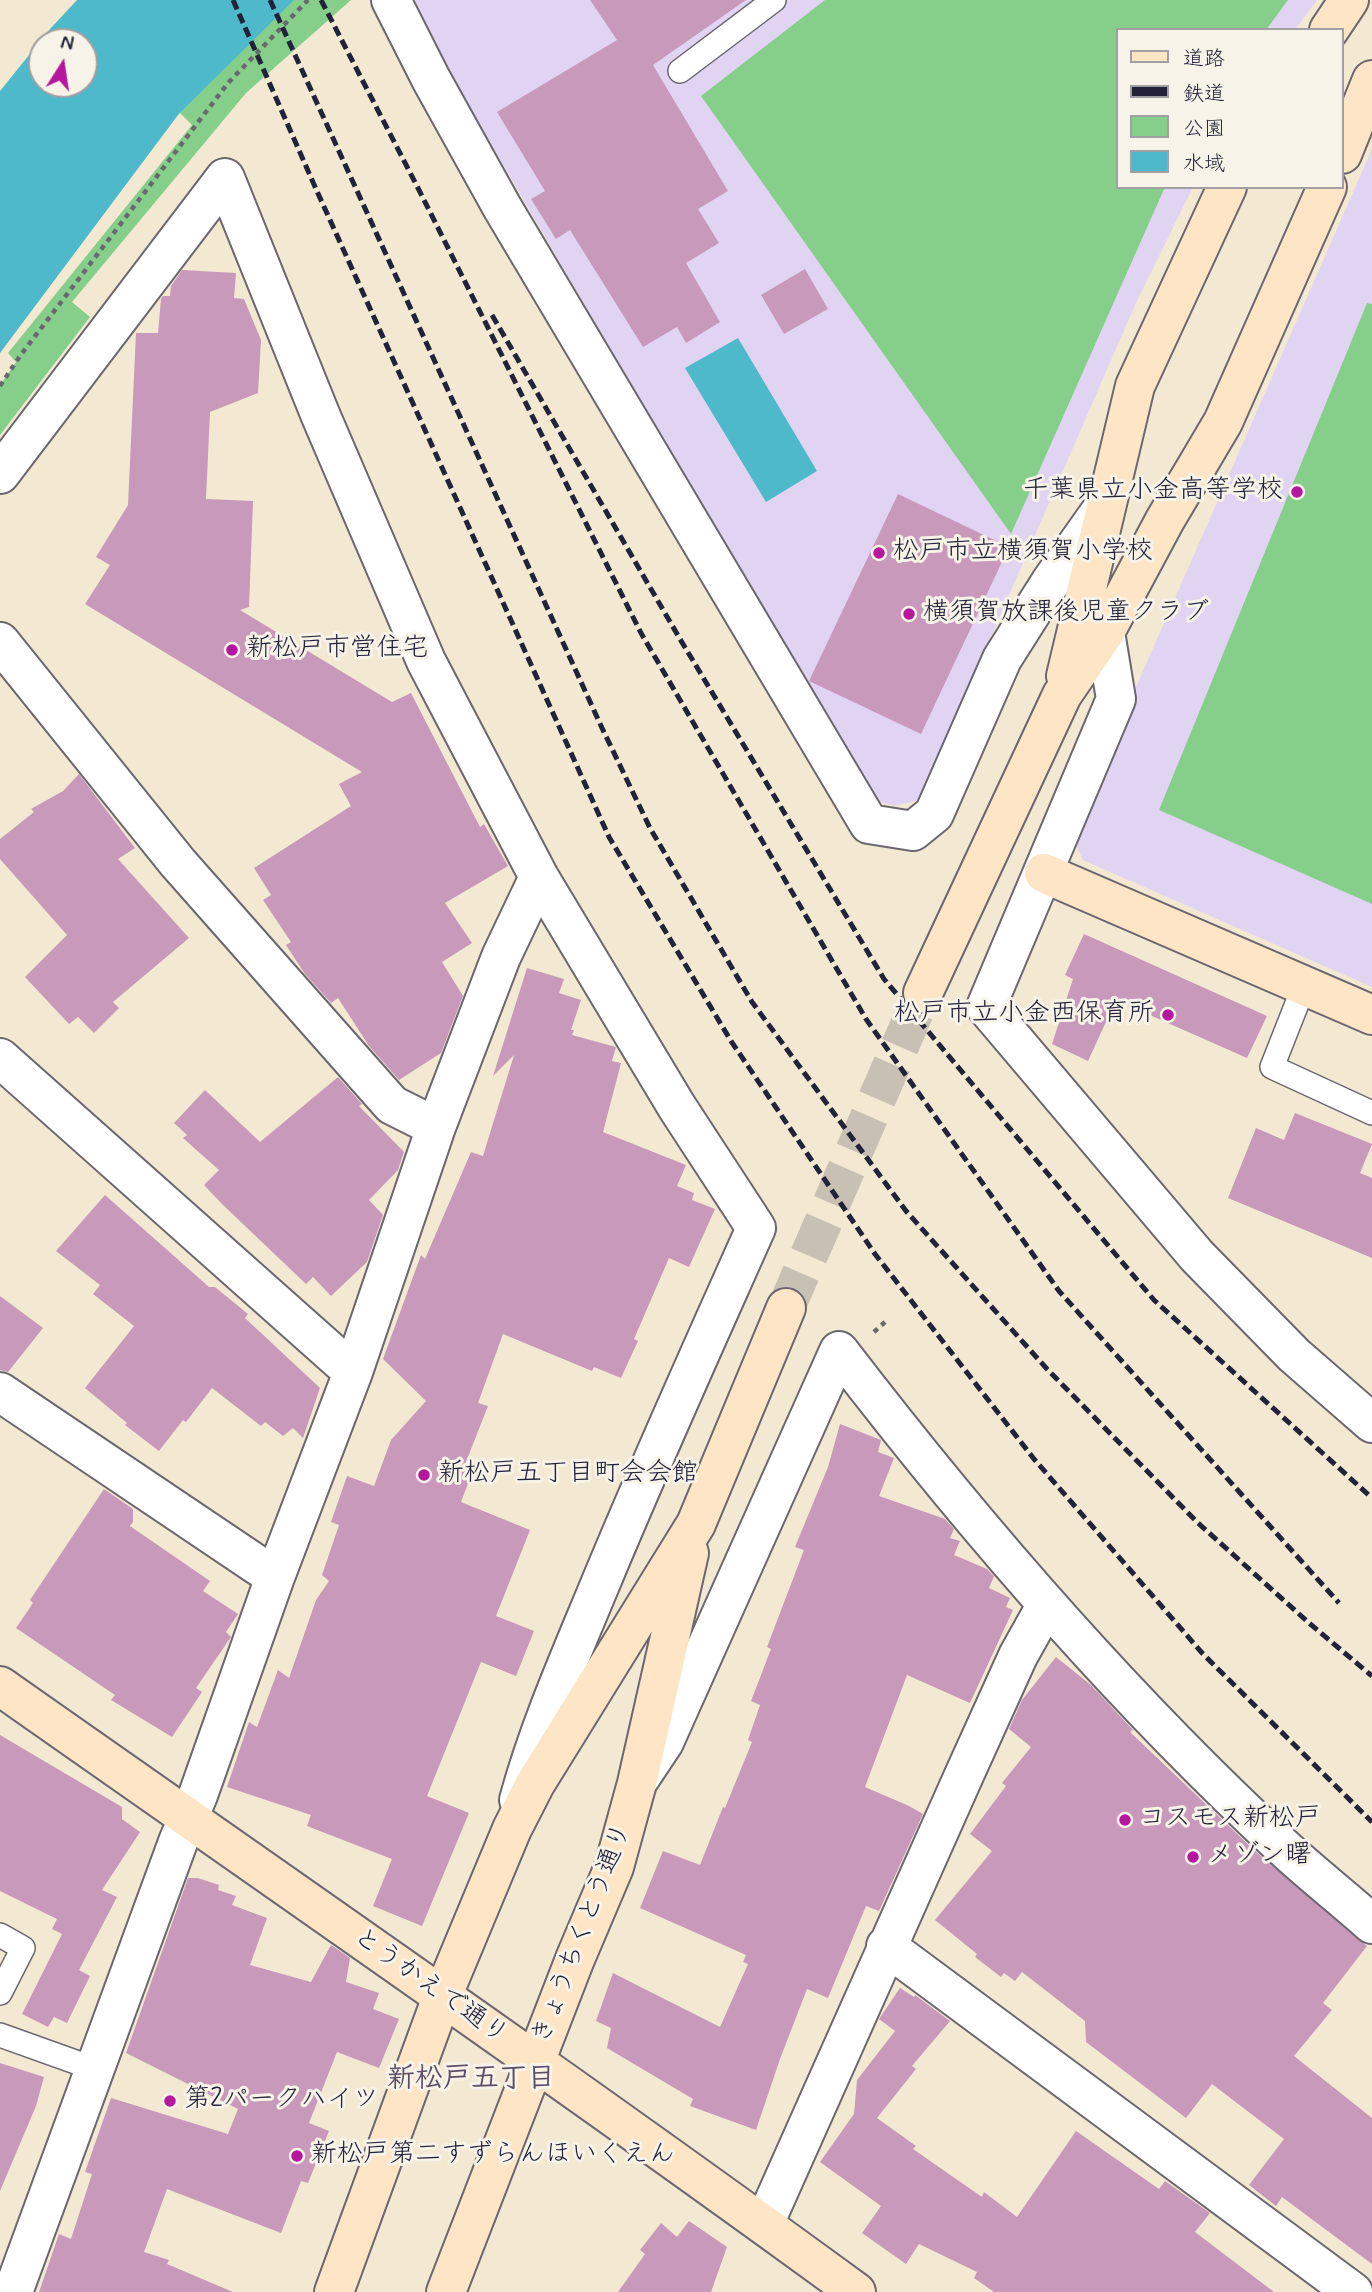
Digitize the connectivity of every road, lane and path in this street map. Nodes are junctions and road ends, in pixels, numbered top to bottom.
1 (308, 0) edge
2 (391, 0) edge
3 (774, 0) edge
4 (1349, 0) edge
5 (1330, 28) edge
6 (680, 71) dead end
7 (1372, 80) edge
8 (1344, 149) edge
9 (1226, 189) edge
10 (1326, 189) edge
11 (0, 386) edge
12 (0, 474) edge
13 (1105, 505) junction
14 (1105, 632) junction
15 (0, 642) edge
16 (1062, 695) junction
17 (1044, 873) junction
18 (539, 877) junction
19 (1304, 986) junction
20 (922, 992) tunnel mouth
21 (1372, 1016) edge
22 (0, 1058) edge
23 (1372, 1113) edge
24 (436, 1127) junction
25 (786, 1308) tunnel mouth
26 (353, 1372) junction
27 (0, 1392) edge
28 (1372, 1423) edge
29 (696, 1524) junction
30 (275, 1577) junction
31 (1047, 1604) junction
32 (0, 1686) edge
33 (636, 1783) junction
34 (188, 1818) junction
35 (512, 1829) junction
36 (1372, 1924) edge
37 (0, 1935) edge
38 (886, 1946) junction
39 (0, 1993) edge
40 (443, 1997) junction
41 (0, 2035) edge
42 (536, 2060) junction
43 (95, 2069) junction
44 (764, 2224) junction
45 (13, 2292) edge
46 (334, 2292) edge
47 (446, 2292) edge
48 (856, 2292) edge
49 (1353, 2292) edge

1 - 11 path
2 - 13 street
3 - 6 lane
4 - 5 street
7 - 8 street
9 - 13 street
10 - 14 street
12 - 18 street
13 - 16 street
14 - 16 street
14 - 17 street
15 - 24 street
16 - 20 street
17 - 19 street
17 - 28 street
18 - 24 street
18 - 35 street
19 - 21 street
19 - 23 lane
22 - 26 street
24 - 26 street
25 - 29 street
26 - 30 street
27 - 30 street
29 - 33 street, きょうちくとう通り
29 - 35 street
30 - 34 street
31 - 33 street
31 - 36 street
31 - 38 street
32 - 34 street, とうかえで通り
33 - 42 street, きょうちくとう通り
34 - 40 street, とうかえで通り
34 - 43 street
35 - 40 street
37 - 39 lane
38 - 44 street
38 - 49 street
40 - 42 street, とうかえで通り
40 - 46 street
41 - 43 lane
42 - 44 street, とうかえで通り
42 - 47 street, きょうちくとう通り
43 - 45 street
44 - 48 street, とうかえで通り

